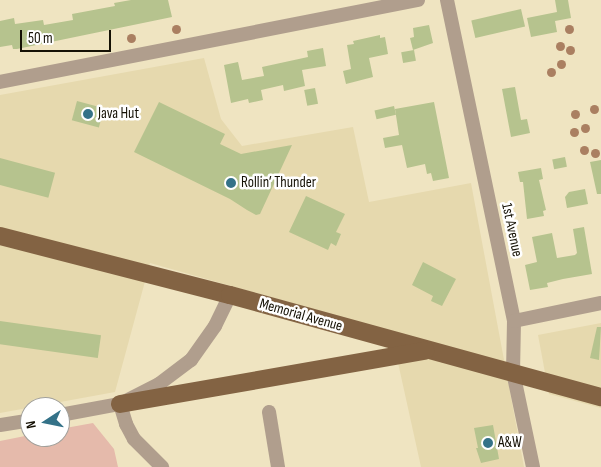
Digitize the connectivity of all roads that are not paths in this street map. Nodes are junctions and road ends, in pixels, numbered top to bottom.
1 (418, 0) edge
2 (447, 0) edge
3 (0, 82) edge
4 (0, 236) edge
5 (230, 295) junction
6 (601, 303) edge
7 (514, 321) junction
8 (429, 350) junction
9 (513, 372) junction
10 (601, 397) edge
11 (120, 404) junction
12 (269, 412) dead end
13 (70, 413) edge
14 (20, 422) edge
15 (0, 425) edge
16 (162, 467) edge
17 (278, 467) edge
18 (533, 467) edge

1 - 3 street
2 - 7 street, 1st Avenue
4 - 5 main road, Memorial Avenue
5 - 8 main road, Memorial Avenue
5 - 11 street
6 - 7 street
7 - 9 street, 1st Avenue
8 - 9 main road, Memorial Avenue
8 - 11 main road
9 - 10 main road, Memorial Avenue
9 - 18 street, 1st Avenue
11 - 13 street
11 - 16 street
12 - 17 street
14 - 15 street

